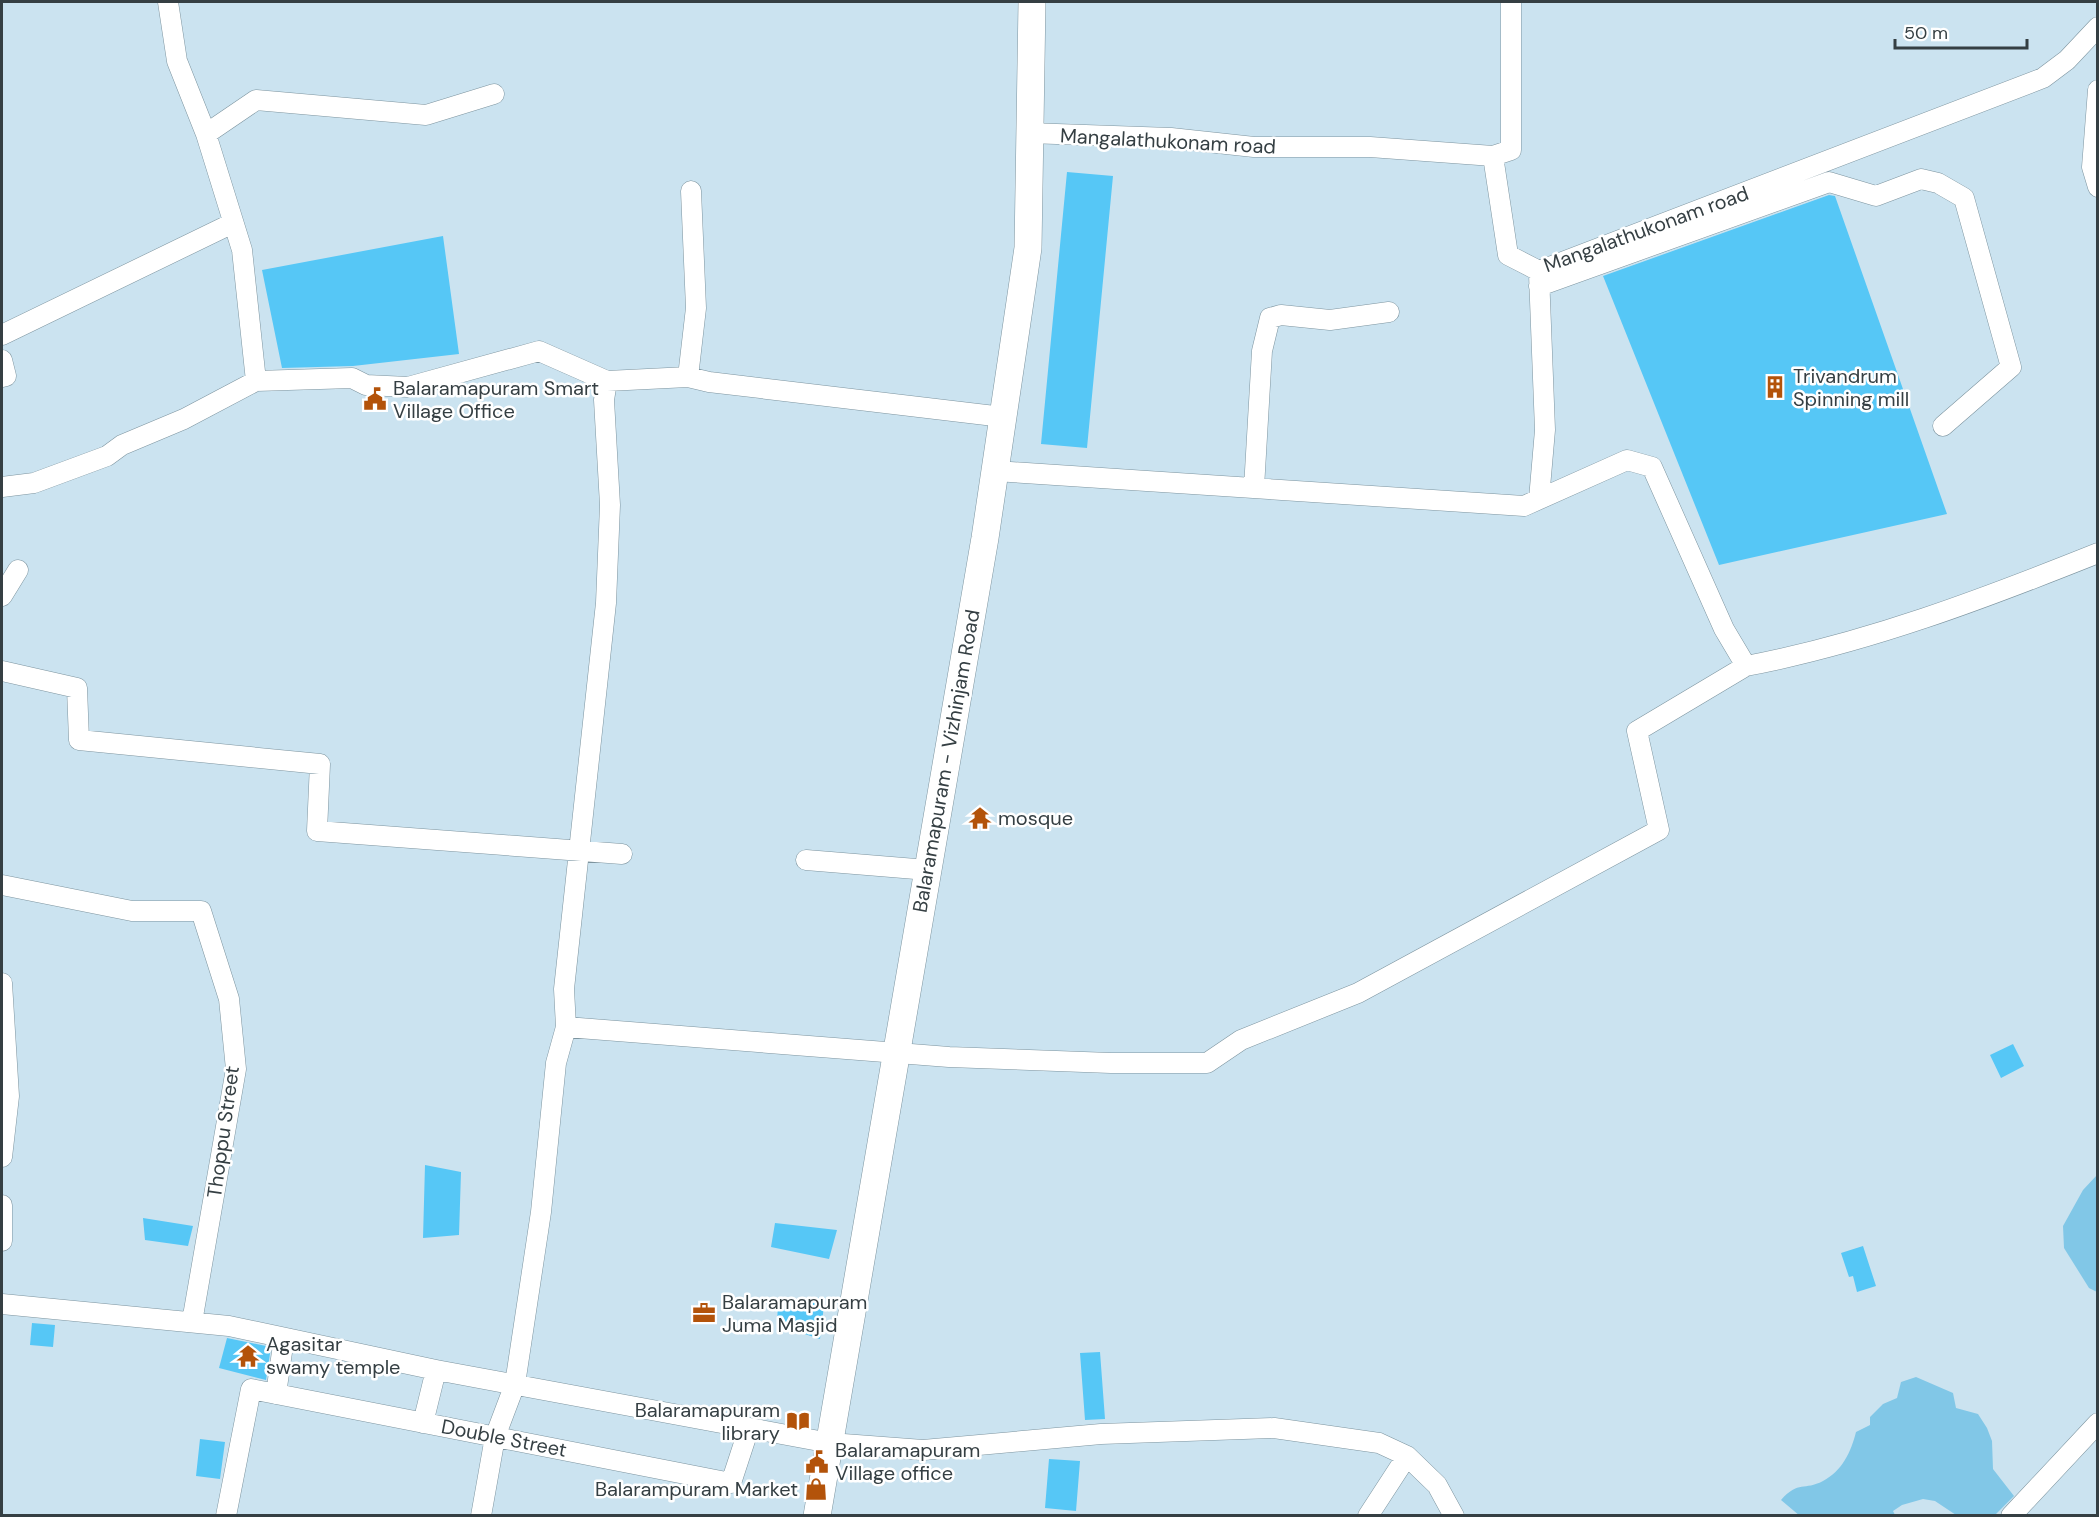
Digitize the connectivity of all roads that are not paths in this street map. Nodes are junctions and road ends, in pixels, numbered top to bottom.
1 (168, 2) edge
2 (1032, 2) edge
3 (1511, 2) edge
4 (2097, 27) edge
5 (2097, 90) edge
6 (494, 94) dead end
7 (206, 134) junction
8 (1028, 134) junction
9 (1493, 156) junction
10 (2097, 187) edge
11 (691, 191) dead end
12 (234, 223) junction
13 (1539, 278) junction
14 (1389, 312) dead end
15 (2, 334) edge
16 (2, 360) edge
17 (2, 376) edge
18 (688, 377) junction
19 (256, 381) junction
20 (607, 381) junction
21 (1003, 417) junction
22 (1944, 426) dead end
23 (995, 471) junction
24 (2, 487) edge
25 (1254, 488) junction
26 (1539, 499) junction
27 (2097, 553) edge
28 (18, 570) dead end
29 (2, 596) edge
30 (1746, 666) junction
31 (2, 671) edge
32 (579, 851) junction
33 (622, 854) dead end
34 (806, 860) dead end
35 (928, 870) junction
36 (10, 888) edge
37 (2, 983) edge
38 (566, 1028) junction
39 (896, 1054) junction
40 (2, 1157) edge
41 (2, 1205) edge
42 (2, 1240) edge
43 (2, 1304) edge
44 (192, 1322) junction
45 (284, 1338) junction
46 (436, 1370) junction
47 (515, 1384) junction
48 (276, 1394) junction
49 (423, 1422) junction
50 (2097, 1423) edge
51 (749, 1428) junction
52 (495, 1437) junction
53 (830, 1443) junction
54 (1407, 1456) junction
55 (226, 1515) edge
56 (481, 1515) edge
57 (818, 1515) edge
58 (1368, 1515) edge
59 (1454, 1515) edge
60 (2011, 1515) edge

1 - 7 street
2 - 8 main road, Balaramapuram - Vizhinjam Road
3 - 9 street
4 - 13 street, Mangalathukonam road
5 - 10 street
6 - 7 street
7 - 12 street
8 - 9 street, Mangalathukonam road
8 - 21 main road, Balaramapuram - Vizhinjam Road
9 - 13 street, Mangalathukonam road
11 - 18 street
12 - 15 street
12 - 19 street
13 - 22 street
13 - 26 street
14 - 25 street
16 - 17 street
18 - 20 street
18 - 21 street
19 - 20 street
19 - 24 street
20 - 32 street
21 - 23 main road, Balaramapuram - Vizhinjam Road
23 - 25 street
23 - 35 main road, Balaramapuram - Vizhinjam Road
25 - 26 street
26 - 30 street
27 - 30 street
28 - 29 street
30 - 39 street
31 - 32 street
32 - 33 street
32 - 38 street
34 - 35 street
35 - 39 main road, Balaramapuram - Vizhinjam Road
36 - 44 street, Thoppu Street
37 - 40 street
38 - 39 street
38 - 47 street
39 - 53 main road, Balaramapuram - Vizhinjam Road
41 - 42 street
43 - 44 street
44 - 45 street
45 - 46 street
45 - 48 street
46 - 47 street
46 - 49 street
47 - 51 street
47 - 52 street
48 - 49 street, Double Street
48 - 55 street, Double Street
49 - 52 street, Double Street
50 - 60 street
51 - 52 street, Double Street
51 - 53 street
52 - 56 street
53 - 54 street
53 - 57 main road, Balaramapuram - Vizhinjam Road
54 - 58 street
54 - 59 street

